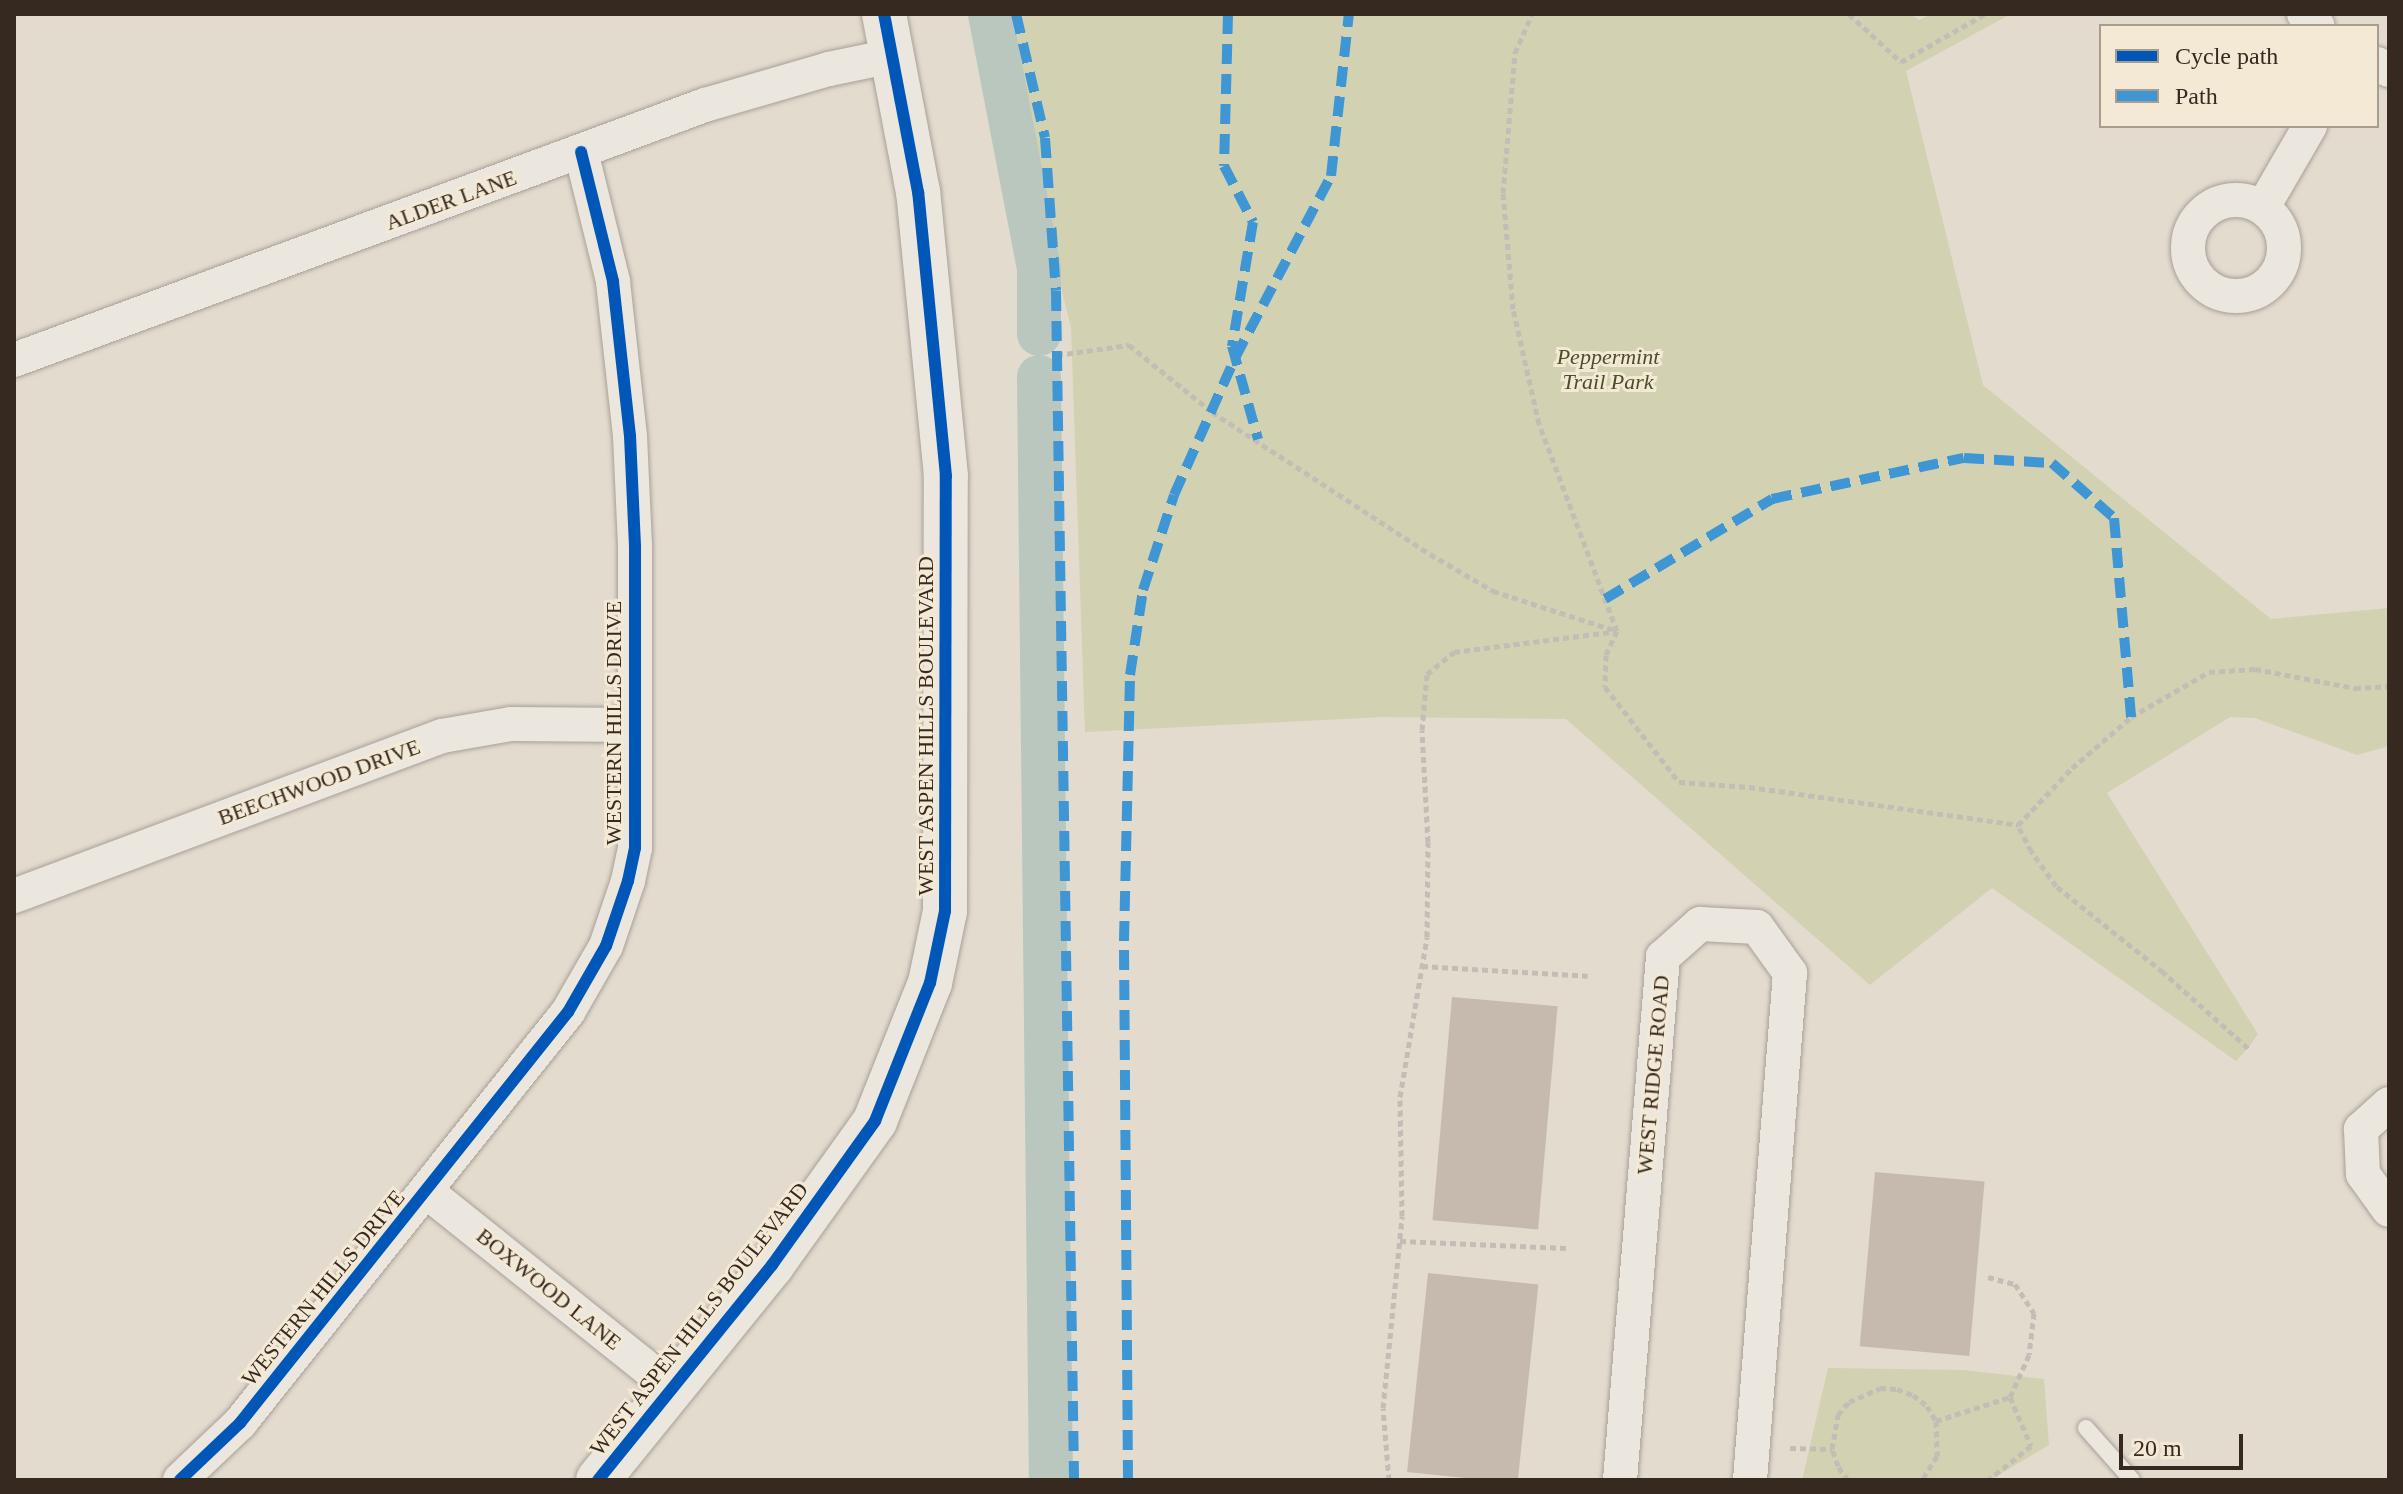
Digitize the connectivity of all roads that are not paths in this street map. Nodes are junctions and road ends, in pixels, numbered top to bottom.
1 (888, 35) edge
2 (2309, 128) edge
3 (581, 152) junction
4 (2263, 207) dead end
5 (14, 360) edge
6 (635, 725) junction
7 (14, 896) edge
8 (2389, 1104) edge
9 (426, 1191) junction
10 (2389, 1210) edge
11 (672, 1388) junction
12 (2086, 1428) dead end
13 (180, 1480) edge
14 (598, 1480) edge
15 (1620, 1480) edge
16 (1750, 1480) edge
17 (2132, 1480) edge

1 - 3 street, ALDER LANE
1 - 11 street, WEST ASPEN HILLS BOULEVARD
2 - 4 street
3 - 5 street, ALDER LANE
3 - 6 street, WESTERN HILLS DRIVE
6 - 7 street, BEECHWOOD DRIVE
6 - 9 street, WESTERN HILLS DRIVE
8 - 10 street
9 - 11 street, BOXWOOD LANE
9 - 13 street, WESTERN HILLS DRIVE
11 - 14 street, WEST ASPEN HILLS BOULEVARD
12 - 17 lane
15 - 16 street, WEST RIDGE ROAD

